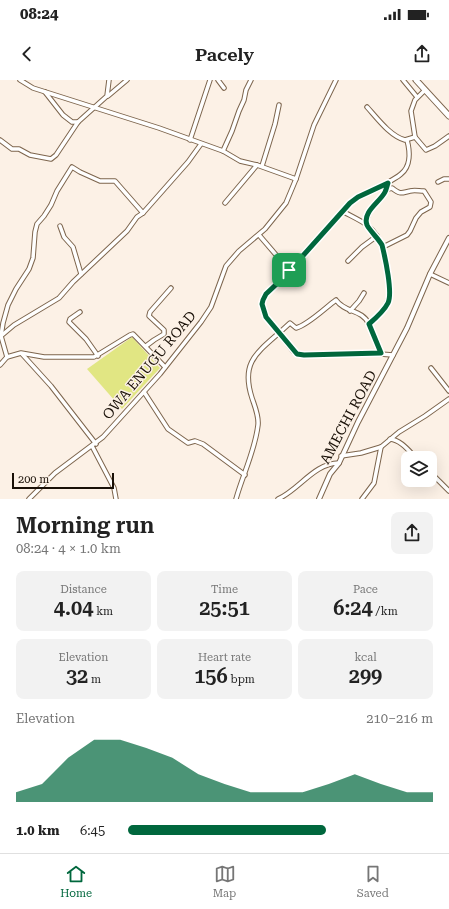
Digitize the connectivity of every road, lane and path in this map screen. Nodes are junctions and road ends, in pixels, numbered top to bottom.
1 (20, 80) edge
2 (109, 80) edge
3 (127, 80) edge
4 (210, 80) edge
5 (218, 80) edge
6 (251, 80) edge
7 (336, 80) edge
8 (404, 80) edge
9 (416, 80) edge
10 (224, 88) dead end
11 (425, 90) junction
12 (44, 91) junction
13 (107, 97) junction
14 (417, 97) junction
15 (279, 105) dead end
16 (367, 107) dead end
17 (94, 108) junction
18 (449, 116) edge
19 (78, 122) junction
20 (449, 136) edge
21 (415, 137) junction
22 (0, 140) edge
23 (190, 140) junction
24 (407, 140) junction
25 (201, 144) junction
26 (223, 151) junction
27 (257, 165) junction
28 (262, 166) junction
29 (296, 179) junction
30 (449, 180) edge
31 (438, 182) dead end
32 (388, 183) junction
33 (386, 190) junction
34 (225, 203) dead end
35 (342, 212) junction
36 (143, 213) junction
37 (60, 226) dead end
38 (367, 226) junction
39 (259, 235) junction
40 (377, 236) junction
41 (449, 238) edge
42 (383, 248) junction
43 (348, 261) dead end
44 (289, 270) junction
45 (81, 274) junction
46 (430, 274) junction
47 (449, 283) edge
48 (171, 288) dead end
49 (364, 293) dead end
50 (350, 310) junction
51 (80, 312) dead end
52 (369, 324) junction
53 (279, 334) junction
54 (1, 336) junction
55 (146, 346) junction
56 (21, 353) junction
57 (381, 353) junction
58 (393, 355) junction
59 (98, 356) junction
60 (7, 358) junction
61 (0, 365) edge
62 (165, 368) junction
63 (431, 368) dead end
64 (449, 391) edge
65 (144, 392) junction
66 (449, 399) edge
67 (390, 439) junction
68 (96, 444) junction
69 (92, 446) junction
70 (381, 448) junction
71 (409, 451) edge
72 (341, 456) junction
73 (339, 463) junction
74 (245, 475) junction
75 (437, 478) edge
76 (448, 488) edge
77 (29, 499) edge
78 (116, 499) edge
79 (236, 499) edge
80 (278, 499) edge
81 (319, 499) edge
82 (362, 499) edge

1 - 12 street
2 - 13 street
3 - 13 street
4 - 23 street
5 - 10 street
6 - 26 street
7 - 29 street, OWA ENUGU ROAD
8 - 14 street
9 - 11 highway
11 - 14 street
11 - 18 highway
12 - 17 street
12 - 19 street
13 - 17 street
14 - 21 street
15 - 28 street
16 - 24 street
17 - 19 street
17 - 23 street
19 - 22 street
20 - 21 street
21 - 24 street
23 - 25 street
24 - 32 street
25 - 26 street
25 - 36 street
26 - 27 street
27 - 28 street
27 - 34 street
28 - 29 street
29 - 39 street, OWA ENUGU ROAD
30 - 31 street
32 - 33 street
32 - 35 street
33 - 38 street
33 - 42 street
35 - 38 street
35 - 44 street
36 - 45 street
36 - 54 street
37 - 45 street
38 - 40 street
39 - 44 street
39 - 62 street, OWA ENUGU ROAD
40 - 42 street
40 - 43 street
41 - 46 main road, AMECHI ROAD
42 - 52 street
44 - 53 street
45 - 54 street
46 - 47 street
46 - 58 main road, AMECHI ROAD
48 - 55 street
49 - 50 street
50 - 52 street
50 - 53 street
51 - 59 street
52 - 57 street
53 - 57 street
53 - 74 street
54 - 60 street
55 - 59 street
55 - 62 street
56 - 59 street
56 - 60 street
56 - 68 street
57 - 58 street
58 - 72 main road, AMECHI ROAD
60 - 61 street
62 - 65 street, OWA ENUGU ROAD
63 - 64 street
65 - 68 street, OWA ENUGU ROAD
65 - 74 street
66 - 67 street
67 - 70 street
67 - 71 street
68 - 69 street, OWA ENUGU ROAD
69 - 77 street, OWA ENUGU ROAD
69 - 78 street
70 - 72 street
70 - 82 street
72 - 73 main road, AMECHI ROAD
73 - 80 street
73 - 81 main road, AMECHI ROAD
74 - 79 street
75 - 76 street

